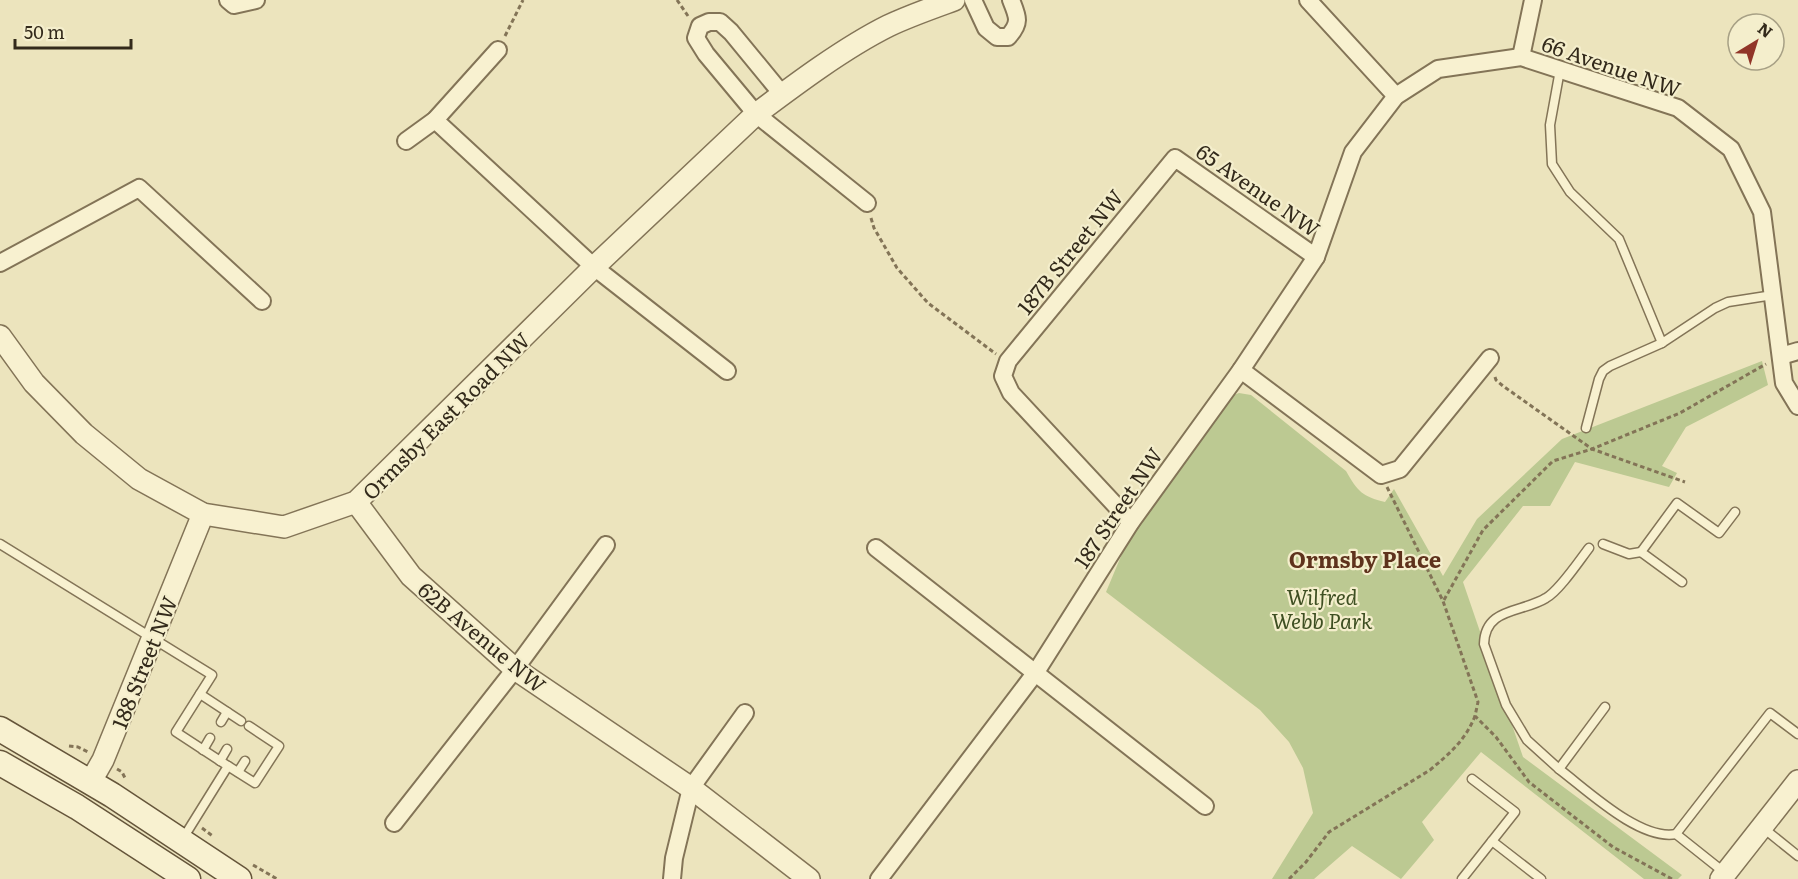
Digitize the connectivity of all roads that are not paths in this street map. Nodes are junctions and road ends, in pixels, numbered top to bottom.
1 (228, 0) edge
2 (256, 0) edge
3 (954, 0) edge
4 (973, 0) edge
5 (1011, 0) edge
6 (1308, 0) edge
7 (1533, 0) edge
8 (926, 5) edge
9 (498, 50) road end
10 (1521, 57) junction
11 (1560, 70) junction
12 (782, 94) junction
13 (1396, 96) junction
14 (756, 114) junction
15 (435, 120) junction
16 (406, 141) dead end
17 (1175, 158) joint
18 (867, 203) road end
19 (1316, 257) junction
20 (0, 263) edge
21 (594, 267) junction
22 (1773, 295) junction
23 (262, 301) dead end
24 (0, 336) edge
25 (1662, 343) junction
26 (1798, 351) edge
27 (1780, 356) junction
28 (1490, 358) dead end
29 (1241, 370) junction
30 (727, 371) dead end
31 (1798, 406) edge
32 (1586, 428) dead end
33 (356, 502) junction
34 (1735, 512) dead end
35 (203, 514) junction
36 (1131, 522) junction
37 (0, 544) edge
38 (606, 544) dead end
39 (1603, 544) dead end
40 (876, 548) dead end
41 (1589, 548) dead end
42 (1641, 552) junction
43 (1682, 582) dead end
44 (152, 637) junction
45 (515, 669) junction
46 (1036, 672) junction
47 (200, 694) junction
48 (1605, 707) dead end
49 (227, 712) junction
50 (745, 712) dead end
51 (220, 722) dead end
52 (0, 729) edge
53 (1798, 734) edge
54 (262, 735) junction
55 (210, 738) dead end
56 (255, 744) dead end
57 (227, 749) dead end
58 (203, 750) junction
59 (245, 761) dead end
60 (0, 763) edge
61 (224, 763) junction
62 (1558, 769) junction
63 (238, 772) junction
64 (1472, 779) dead end
65 (1798, 781) edge
66 (91, 782) junction
67 (690, 788) junction
68 (1205, 806) dead end
69 (77, 807) junction
70 (394, 823) dead end
71 (1762, 827) junction
72 (1676, 834) junction
73 (182, 840) junction
74 (1492, 841) junction
75 (1798, 856) edge
76 (1723, 876) edge
77 (188, 879) edge
78 (239, 879) edge
79 (672, 879) edge
80 (809, 879) edge
81 (879, 879) edge
82 (1462, 879) edge
83 (1541, 879) edge

1 - 2 street
3 - 8 street, Ormsby East Road NW
4 - 5 street
6 - 13 street
7 - 10 street
8 - 12 street, Ormsby East Road NW
9 - 15 street
10 - 11 street, 66 Avenue NW
10 - 13 street, 187 Street NW
11 - 22 street, 66 Avenue NW
11 - 25 lane
12 - 14 street, Ormsby East Road NW
12 - 14 street
13 - 19 street, 187 Street NW
14 - 18 street
14 - 21 street, Ormsby East Road NW
15 - 16 street
15 - 21 street
17 - 19 street, 65 Avenue NW
17 - 36 street, 187B Street NW
19 - 29 street, 187 Street NW
20 - 23 street
21 - 30 street
21 - 33 street, Ormsby East Road NW
22 - 25 lane
22 - 27 street, 66 Avenue NW
24 - 35 street, Ormsby East Road NW
25 - 32 lane
26 - 27 street
27 - 31 street, 66 Avenue NW
28 - 29 street
29 - 36 street, 187 Street NW
33 - 35 street, Ormsby East Road NW
33 - 45 street, 62B Avenue NW
34 - 42 lane
35 - 44 street, 188 Street NW
36 - 46 street, 187 Street NW
37 - 44 lane
38 - 45 street
39 - 42 lane
40 - 46 street
41 - 62 lane
42 - 43 lane
44 - 47 lane
44 - 66 street, 188 Street NW
45 - 67 street, 62B Avenue NW
45 - 70 street
46 - 68 street
46 - 81 street, 187 Street NW
47 - 49 lane
47 - 58 lane
48 - 62 lane
49 - 51 lane
49 - 54 lane
50 - 67 street
52 - 66 main road
53 - 72 lane
54 - 56 lane
54 - 63 lane
55 - 58 lane
57 - 61 lane
58 - 61 lane
59 - 63 lane
60 - 69 main road
61 - 63 lane
61 - 73 lane
62 - 72 lane
64 - 74 lane
65 - 71 street
66 - 69 street, 188 Street NW
66 - 73 main road
67 - 79 street
67 - 80 street, 62B Avenue NW
69 - 77 main road
71 - 75 lane
71 - 76 street
72 - 76 lane
73 - 78 main road
74 - 82 lane
74 - 83 lane

